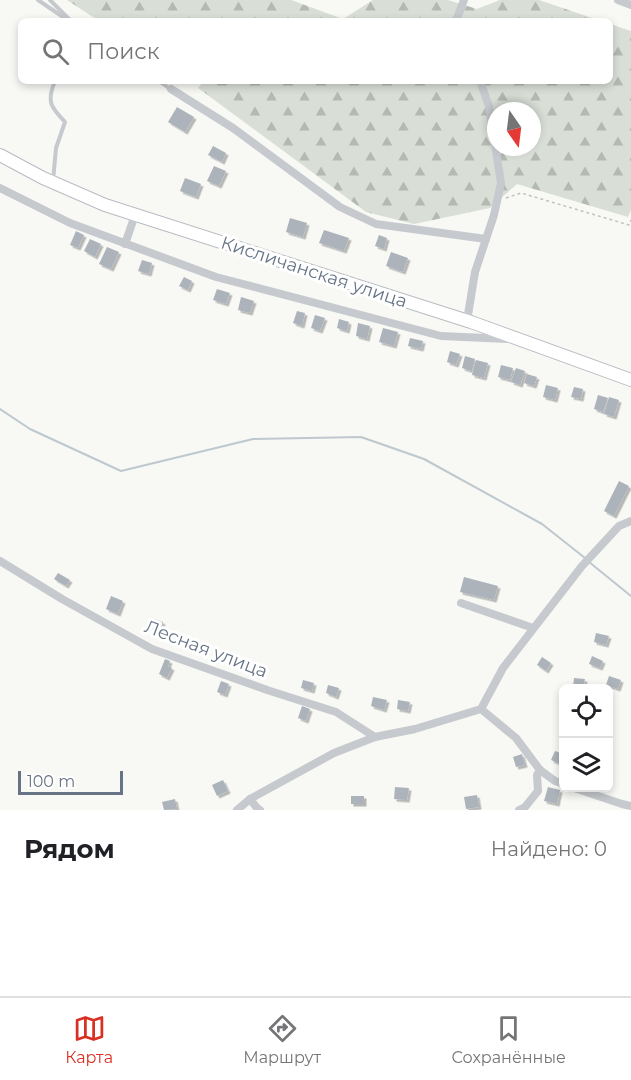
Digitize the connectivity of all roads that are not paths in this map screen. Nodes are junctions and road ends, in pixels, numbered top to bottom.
1 (38, 0) edge
2 (51, 0) edge
3 (464, 0) edge
4 (618, 0) edge
5 (631, 5) edge
6 (65, 18) edge
7 (67, 18) edge
8 (457, 18) edge
9 (54, 84) edge
10 (163, 84) edge
11 (481, 84) edge
12 (171, 90) joint
13 (0, 155) edge
14 (53, 182) junction
15 (0, 188) edge
16 (135, 215) junction
17 (486, 239) junction
18 (125, 244) junction
19 (468, 321) junction
20 (518, 339) junction
21 (631, 380) edge
22 (631, 521) edge
23 (0, 561) edge
24 (461, 603) dead end
25 (533, 628) junction
26 (481, 710) junction
27 (375, 737) junction
28 (540, 770) junction
29 (559, 782) edge
30 (586, 792) edge
31 (250, 799) junction
32 (631, 806) edge
33 (237, 810) edge
34 (260, 810) edge
35 (519, 810) edge

1 - 6 lane
2 - 7 lane
3 - 8 street
4 - 5 street
9 - 14 lane
10 - 12 lane
11 - 17 street
12 - 17 street
13 - 14 street, Кисличанская улица
14 - 16 street, Кисличанская улица
15 - 18 street
16 - 18 street
16 - 19 street, Кисличанская улица
17 - 19 street
18 - 20 street
19 - 20 street, Кисличанская улица
20 - 21 street, Кисличанская улица
22 - 25 street
23 - 27 street, Лесная улица
24 - 25 street
25 - 26 street
26 - 27 street
26 - 28 street
27 - 31 street
28 - 29 street
28 - 35 street
30 - 32 street
31 - 33 street
31 - 34 street

